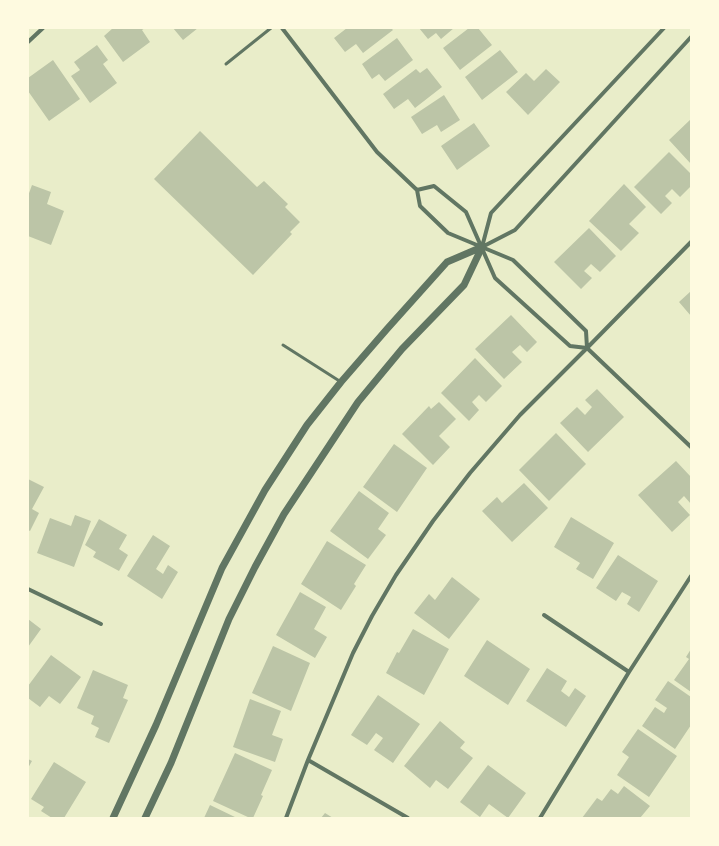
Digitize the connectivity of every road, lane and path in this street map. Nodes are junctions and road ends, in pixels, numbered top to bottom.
1 (43, 28) edge
2 (271, 28) edge
3 (282, 28) edge
4 (664, 28) edge
5 (691, 37) edge
6 (28, 42) edge
7 (226, 64) dead end
8 (417, 190) junction
9 (691, 242) edge
10 (482, 247) junction
11 (283, 345) dead end
12 (587, 348) junction
13 (341, 382) junction
14 (691, 447) edge
15 (691, 576) edge
16 (28, 589) edge
17 (544, 615) dead end
18 (101, 624) dead end
19 (629, 672) junction
20 (308, 760) junction
21 (113, 818) edge
22 (145, 818) edge
23 (286, 818) edge
24 (408, 818) edge
25 (540, 818) edge

1 - 6 street
2 - 7 lane
3 - 8 street
4 - 10 street
5 - 10 street
8 - 10 street
8 - 10 street
9 - 12 street
10 - 12 street
10 - 12 street
10 - 13 street
10 - 22 street
11 - 13 lane
12 - 14 street
12 - 20 street
13 - 21 street
15 - 19 street
16 - 18 street
17 - 19 street
19 - 25 street
20 - 23 street
20 - 24 street

